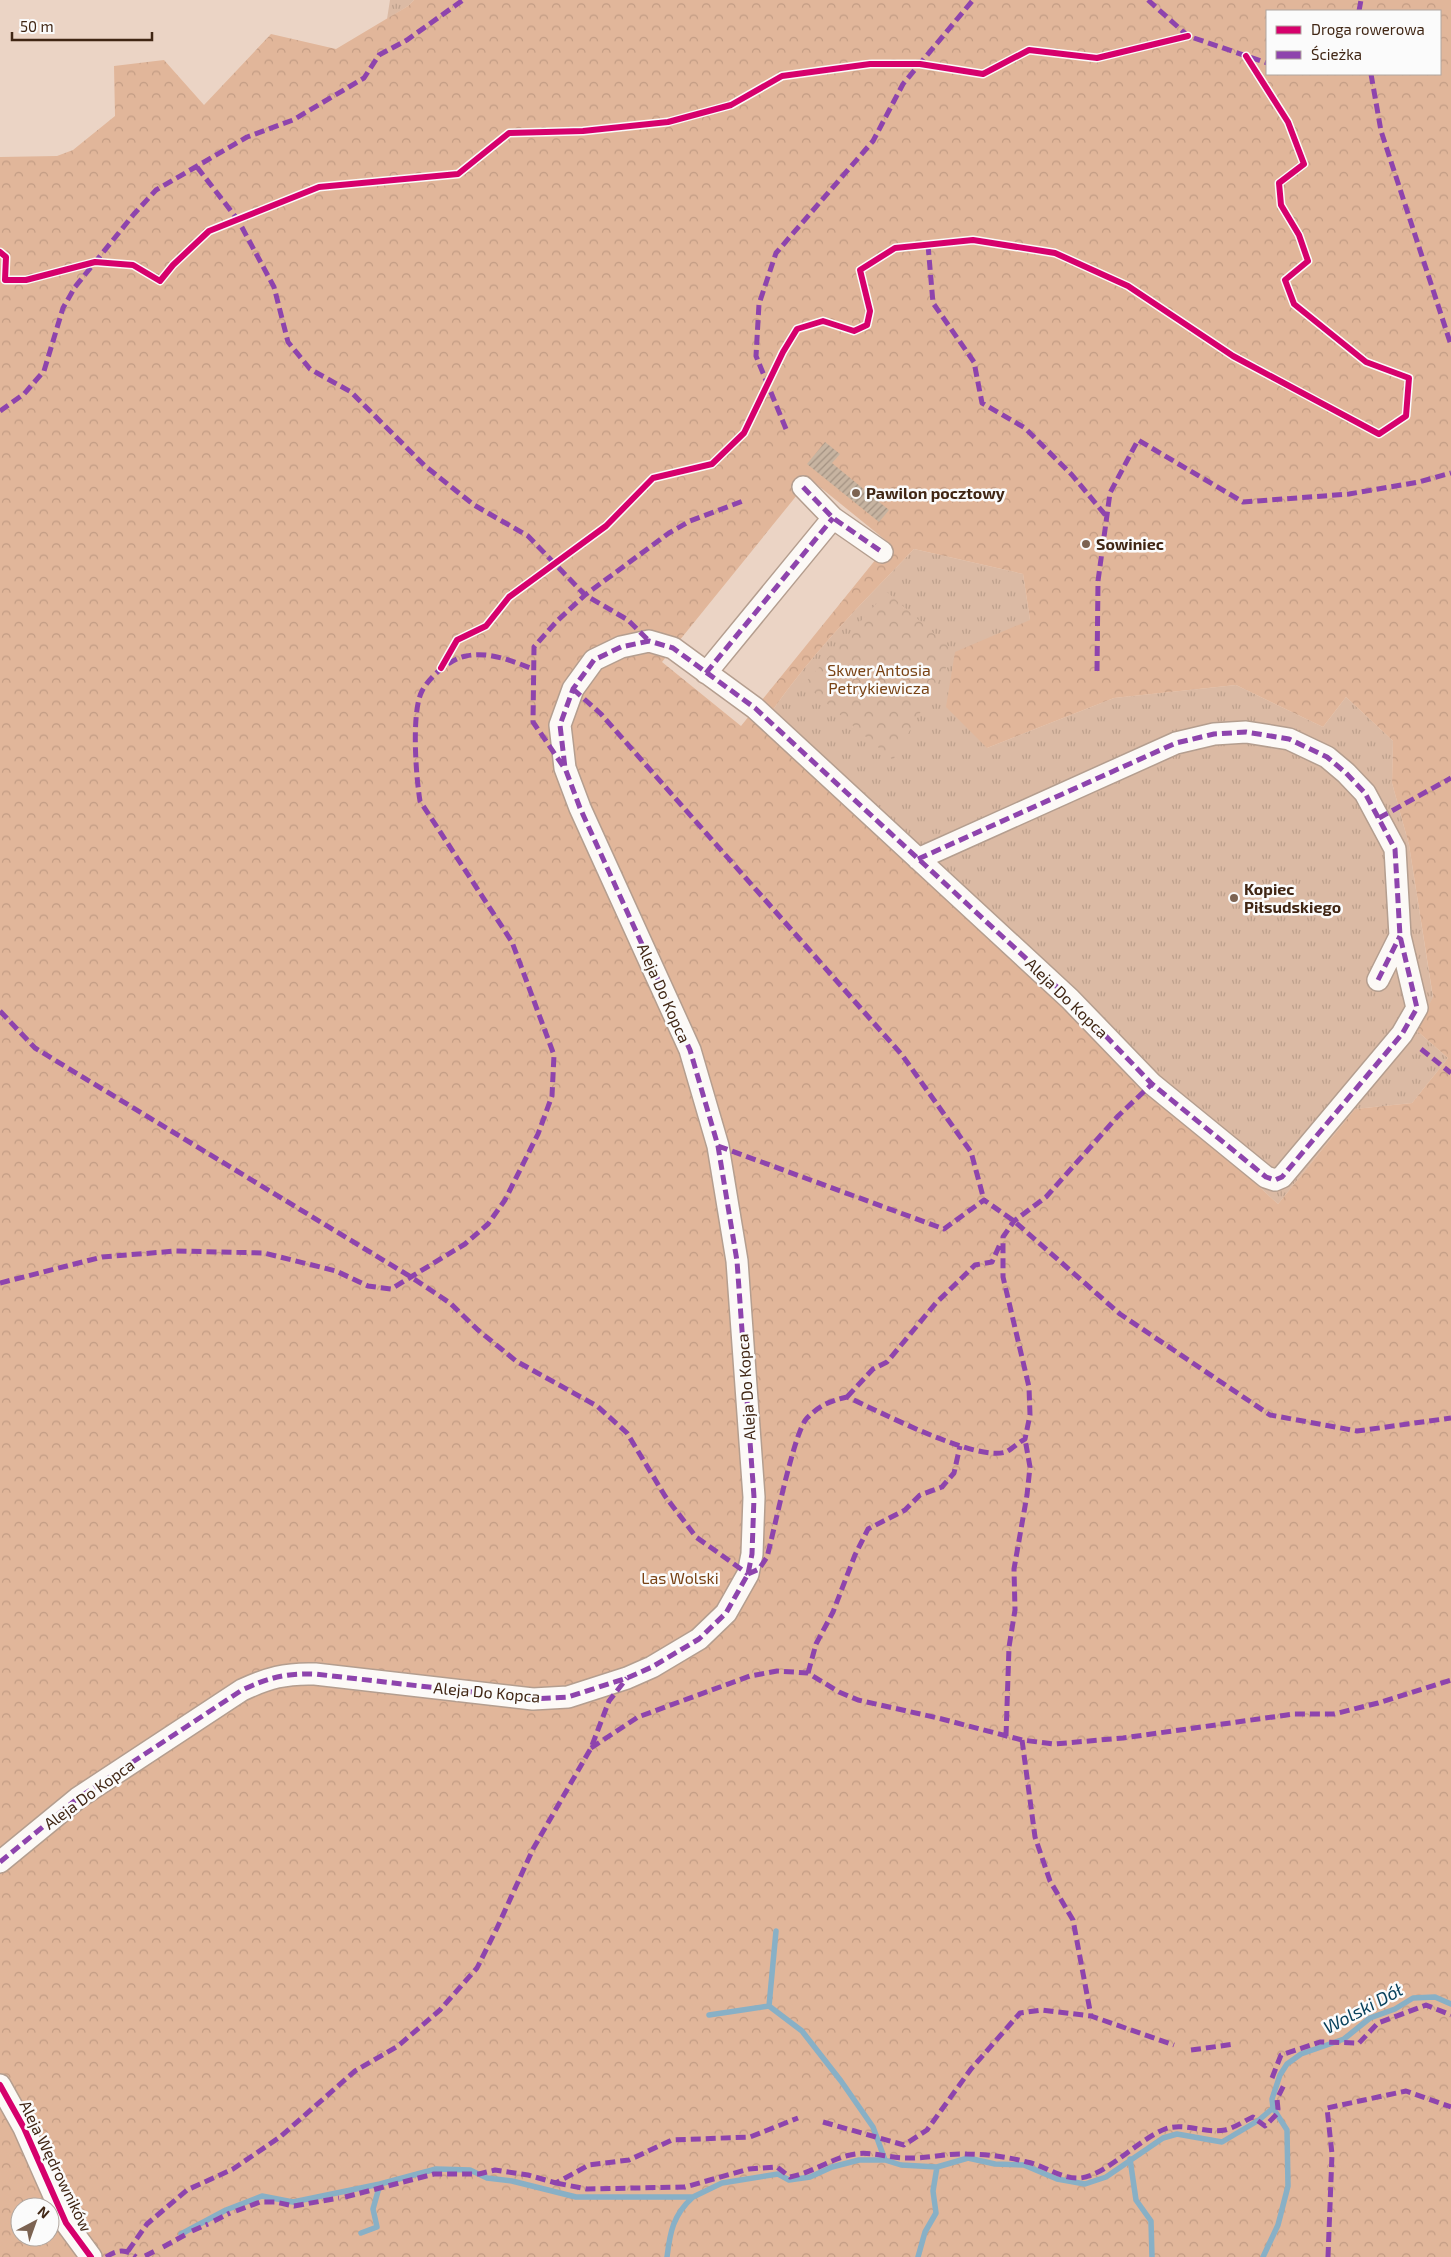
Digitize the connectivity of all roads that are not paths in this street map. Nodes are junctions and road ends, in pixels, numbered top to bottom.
1 (803, 487) dead end
2 (834, 518) junction
3 (882, 552) dead end
4 (706, 673) junction
5 (918, 859) junction
6 (1400, 936) junction
7 (1378, 980) dead end
8 (0, 1862) edge
9 (0, 2085) edge
10 (86, 2255) edge

1 - 2 street
2 - 3 street
2 - 4 street
4 - 5 street, Aleja Do Kopca
4 - 8 street, Aleja Do Kopca
5 - 6 street
5 - 6 street, Aleja Do Kopca
6 - 7 street
9 - 10 street, Aleja Wędrowników

